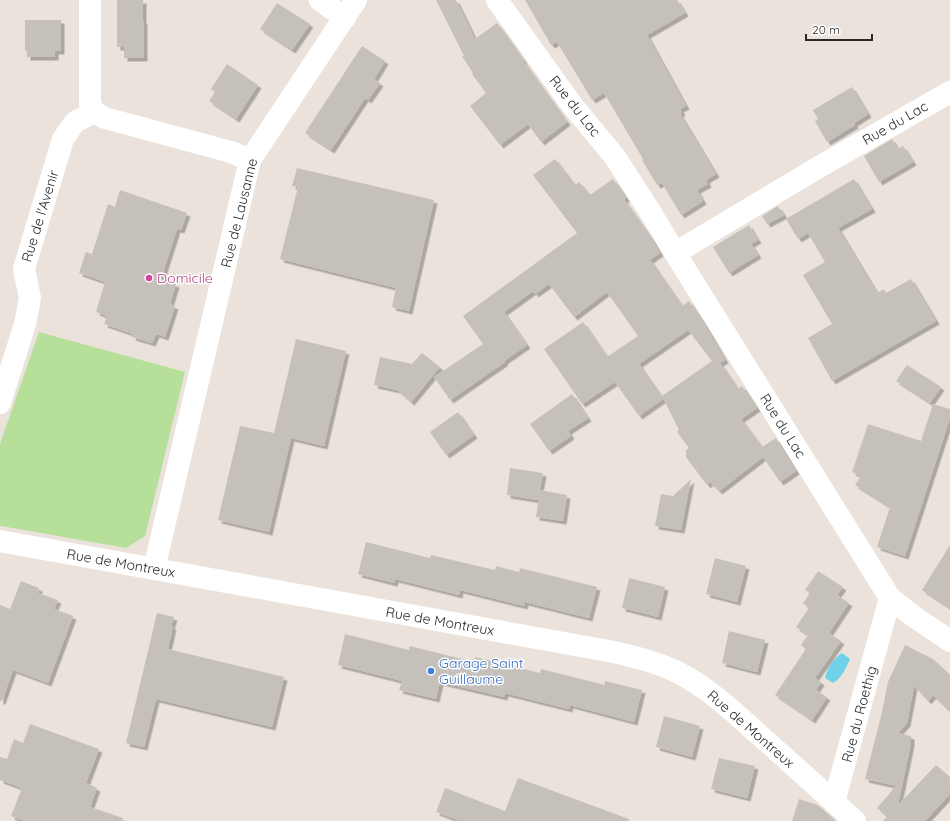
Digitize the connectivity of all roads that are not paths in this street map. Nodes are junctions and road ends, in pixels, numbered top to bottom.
1 (90, 0) edge
2 (320, 0) edge
3 (497, 0) edge
4 (351, 9) edge
5 (950, 92) edge
6 (94, 112) junction
7 (250, 160) junction
8 (675, 253) junction
9 (0, 403) edge
10 (0, 541) edge
11 (154, 569) junction
12 (890, 598) junction
13 (950, 641) edge
14 (834, 802) junction
15 (855, 821) edge

1 - 6 street
2 - 4 street
3 - 8 street, Rue du Lac
4 - 7 street, Rue de Lausanne
5 - 8 street, Rue du Lac
6 - 7 street
6 - 9 street, Rue de l'Avenir
7 - 11 street, Rue de Lausanne
8 - 12 street, Rue du Lac
10 - 11 street, Rue de Montreux
11 - 14 street, Rue de Montreux
12 - 13 street
12 - 14 street, Rue du Roethig
14 - 15 street

